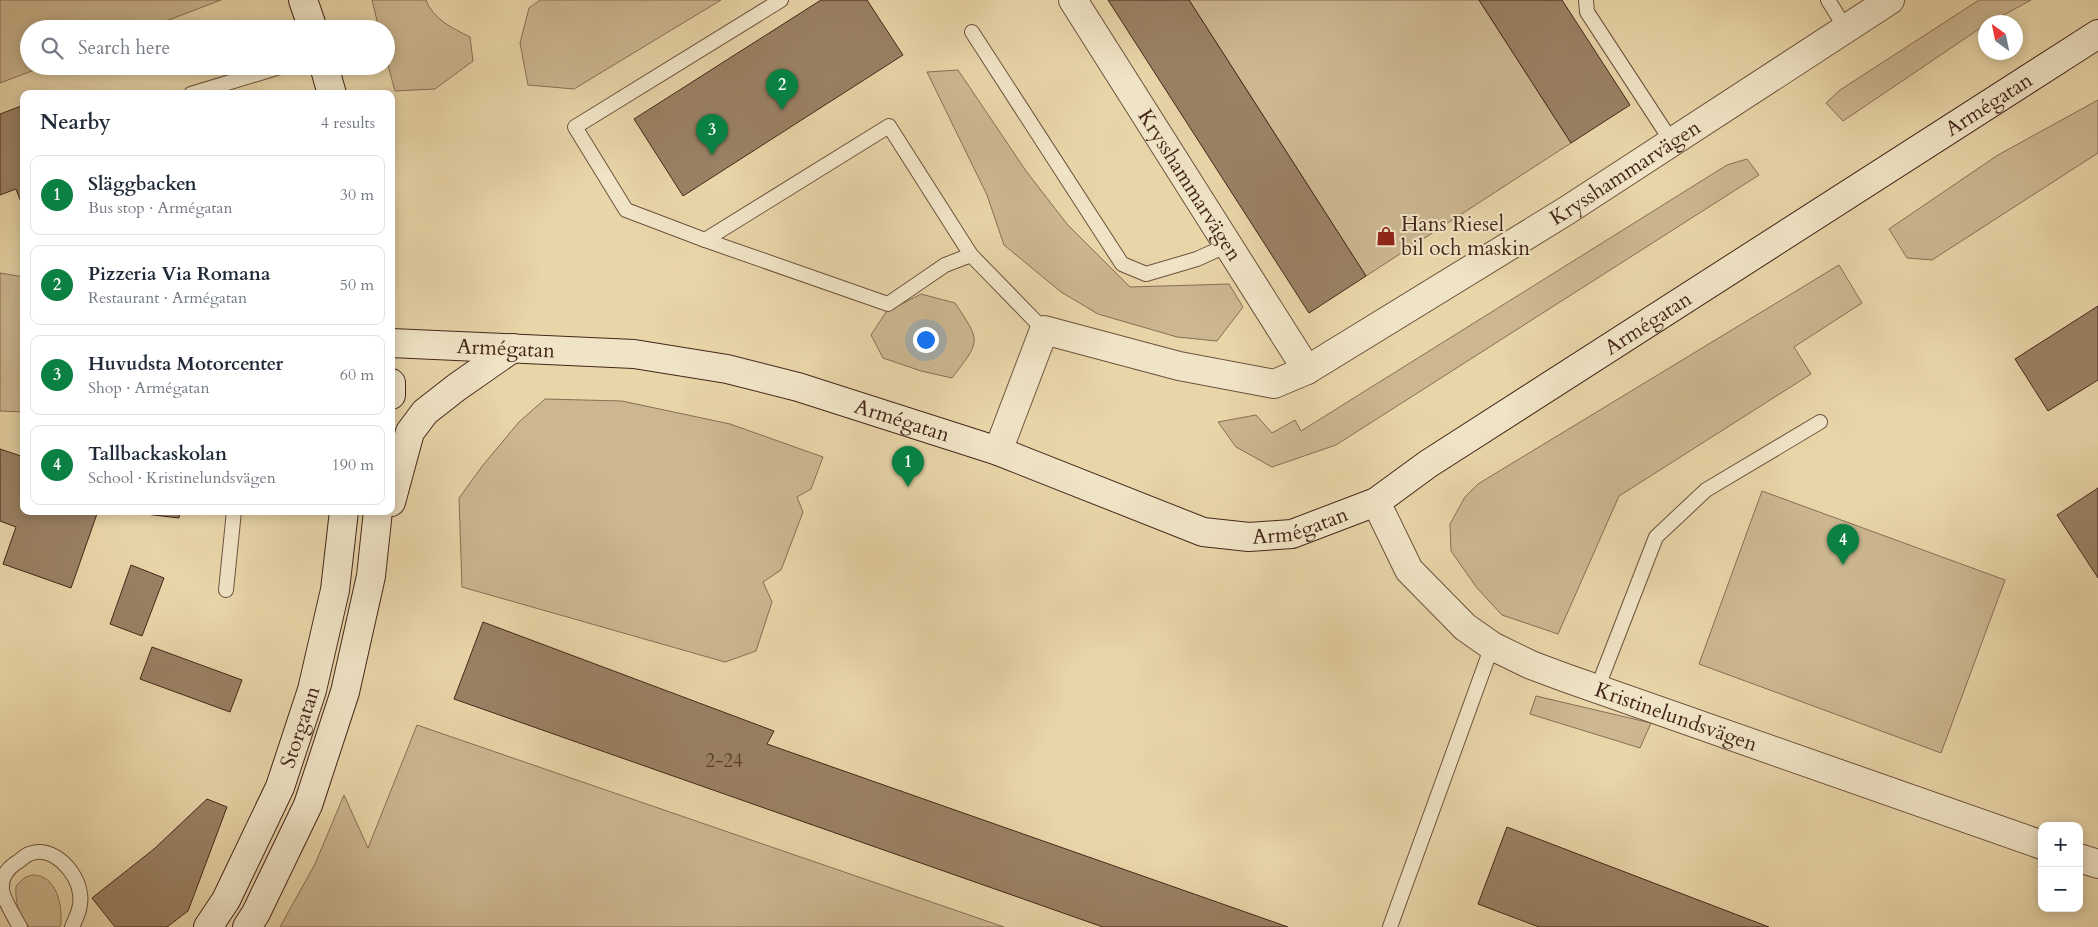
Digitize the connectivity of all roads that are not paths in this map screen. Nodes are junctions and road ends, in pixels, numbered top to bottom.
1 (304, 0) edge
2 (781, 0) edge
3 (1073, 0) edge
4 (1828, 0) edge
5 (1890, 0) edge
6 (1584, 4) edge
7 (310, 20) edge
8 (1846, 29) junction
9 (972, 32) dead end
10 (2098, 34) edge
11 (253, 75) edge
12 (327, 75) edge
13 (204, 90) edge
14 (331, 90) edge
15 (1672, 142) junction
16 (705, 240) junction
17 (1228, 245) junction
18 (971, 255) junction
19 (1044, 330) junction
20 (395, 343) edge
21 (513, 348) junction
22 (1307, 370) junction
23 (1820, 422) dead end
24 (998, 451) junction
25 (395, 487) edge
26 (1376, 502) junction
27 (234, 515) edge
28 (344, 515) edge
29 (378, 515) edge
30 (388, 515) edge
31 (371, 576) junction
32 (226, 590) dead end
33 (1492, 646) junction
34 (1597, 689) junction
35 (2038, 844) edge
36 (2083, 859) edge
37 (2098, 864) edge
38 (20, 927) edge
39 (72, 927) edge
40 (208, 927) edge
41 (247, 927) edge
42 (1390, 927) edge

1 - 7 street
2 - 16 lane
3 - 17 street, Krysshammarvägen
4 - 8 lane
5 - 8 street, Krysshammarvägen
6 - 15 lane
8 - 15 street, Krysshammarvägen
9 - 17 lane
10 - 26 street, Armégatan
11 - 13 lane
12 - 14 street
15 - 22 street, Krysshammarvägen
16 - 18 lane
16 - 18 lane
17 - 22 street, Krysshammarvägen
18 - 19 lane
19 - 22 street, Krysshammarvägen
19 - 24 street
20 - 21 street, Armégatan
21 - 24 street, Armégatan
21 - 25 street
23 - 34 lane
24 - 26 street, Armégatan
26 - 33 street, Kristinelundsvägen
27 - 32 lane
28 - 40 street, Storgatan
29 - 31 street, Storgatan
30 - 31 street, Storgatan
31 - 41 street, Storgatan
33 - 34 street, Kristinelundsvägen
33 - 42 lane
34 - 35 street, Kristinelundsvägen
36 - 37 street
38 - 39 lane

